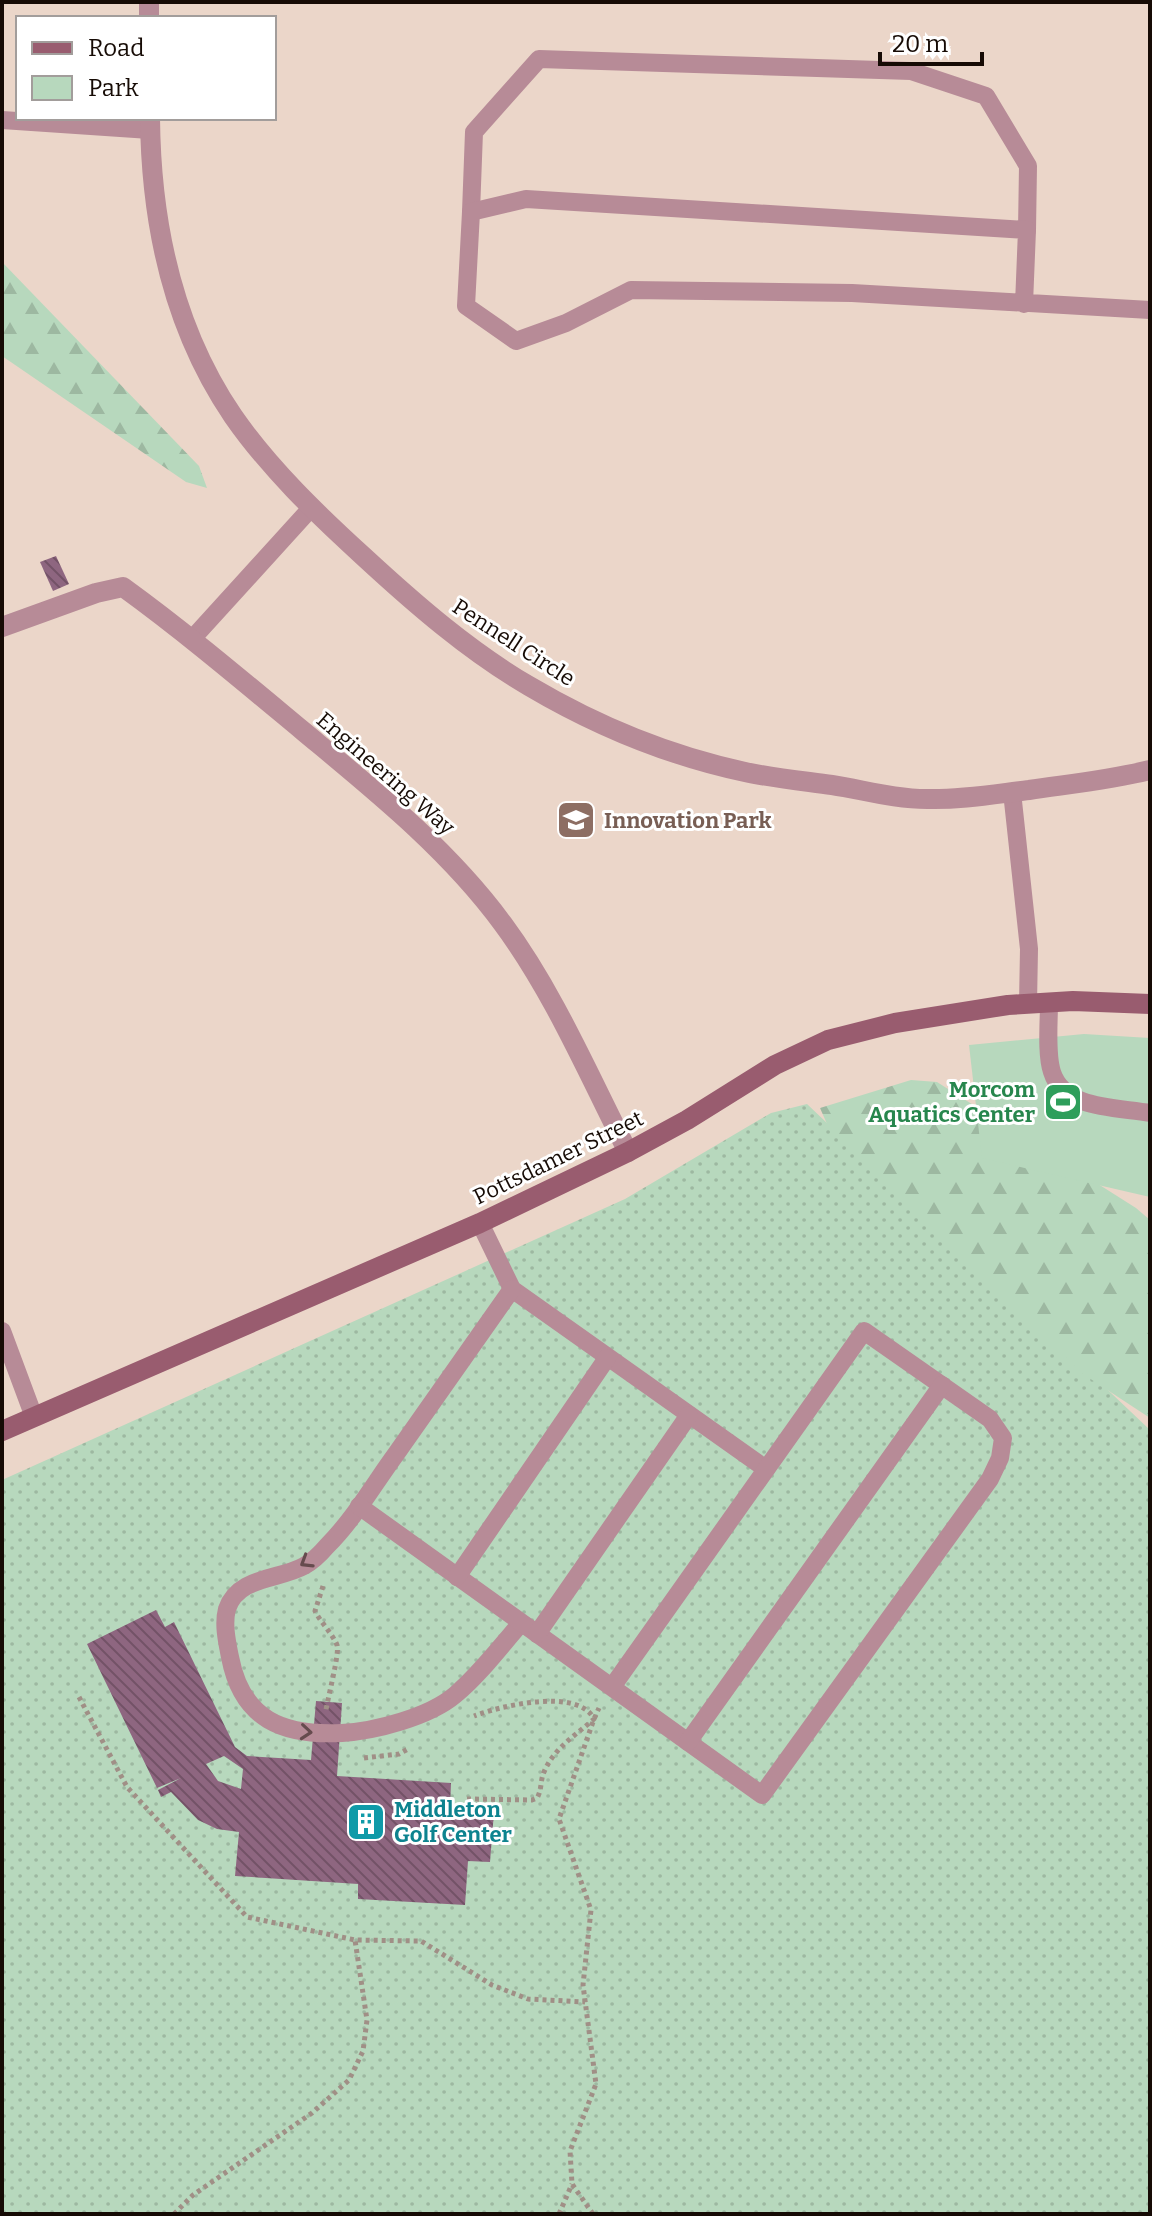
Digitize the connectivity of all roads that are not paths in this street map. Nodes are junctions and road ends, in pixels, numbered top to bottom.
1 (2, 120) edge
2 (150, 124) edge
3 (471, 212) junction
4 (1027, 230) junction
5 (1024, 304) junction
6 (1150, 310) edge
7 (312, 507) junction
8 (2, 627) edge
9 (192, 639) junction
10 (1150, 770) edge
11 (1012, 792) junction
12 (1039, 1004) junction
13 (1150, 1004) edge
14 (1150, 1113) edge
15 (628, 1152) junction
16 (480, 1223) junction
17 (512, 1289) junction
18 (2, 1331) edge
19 (607, 1358) junction
20 (942, 1385) junction
21 (689, 1415) junction
22 (34, 1417) junction
23 (2, 1431) edge
24 (766, 1469) junction
25 (359, 1506) junction
26 (457, 1577) junction
27 (521, 1623) junction
28 (537, 1634) junction
29 (612, 1687) junction
30 (688, 1742) junction

1 - 2 lane
2 - 7 street, Pennell Circle
3 - 4 lane
3 - 4 lane
3 - 5 lane
4 - 5 lane
5 - 6 lane
7 - 9 lane
7 - 11 street, Pennell Circle
8 - 9 street, Engineering Way
9 - 15 street, Engineering Way
10 - 11 street, Pennell Circle
11 - 12 lane
12 - 13 street, Pottsdamer Street
12 - 14 lane
12 - 15 street, Pottsdamer Street
15 - 16 street, Pottsdamer Street
16 - 17 lane
16 - 22 street, Pottsdamer Street
17 - 19 lane
17 - 25 lane
18 - 22 lane
19 - 21 lane
19 - 26 lane
20 - 24 lane
20 - 30 lane
20 - 30 lane
21 - 24 lane
21 - 28 lane
22 - 23 street, Pottsdamer Street
24 - 29 lane
25 - 26 lane
25 -> 27 lane
26 - 27 lane
27 - 28 lane
28 - 29 lane
29 - 30 lane

